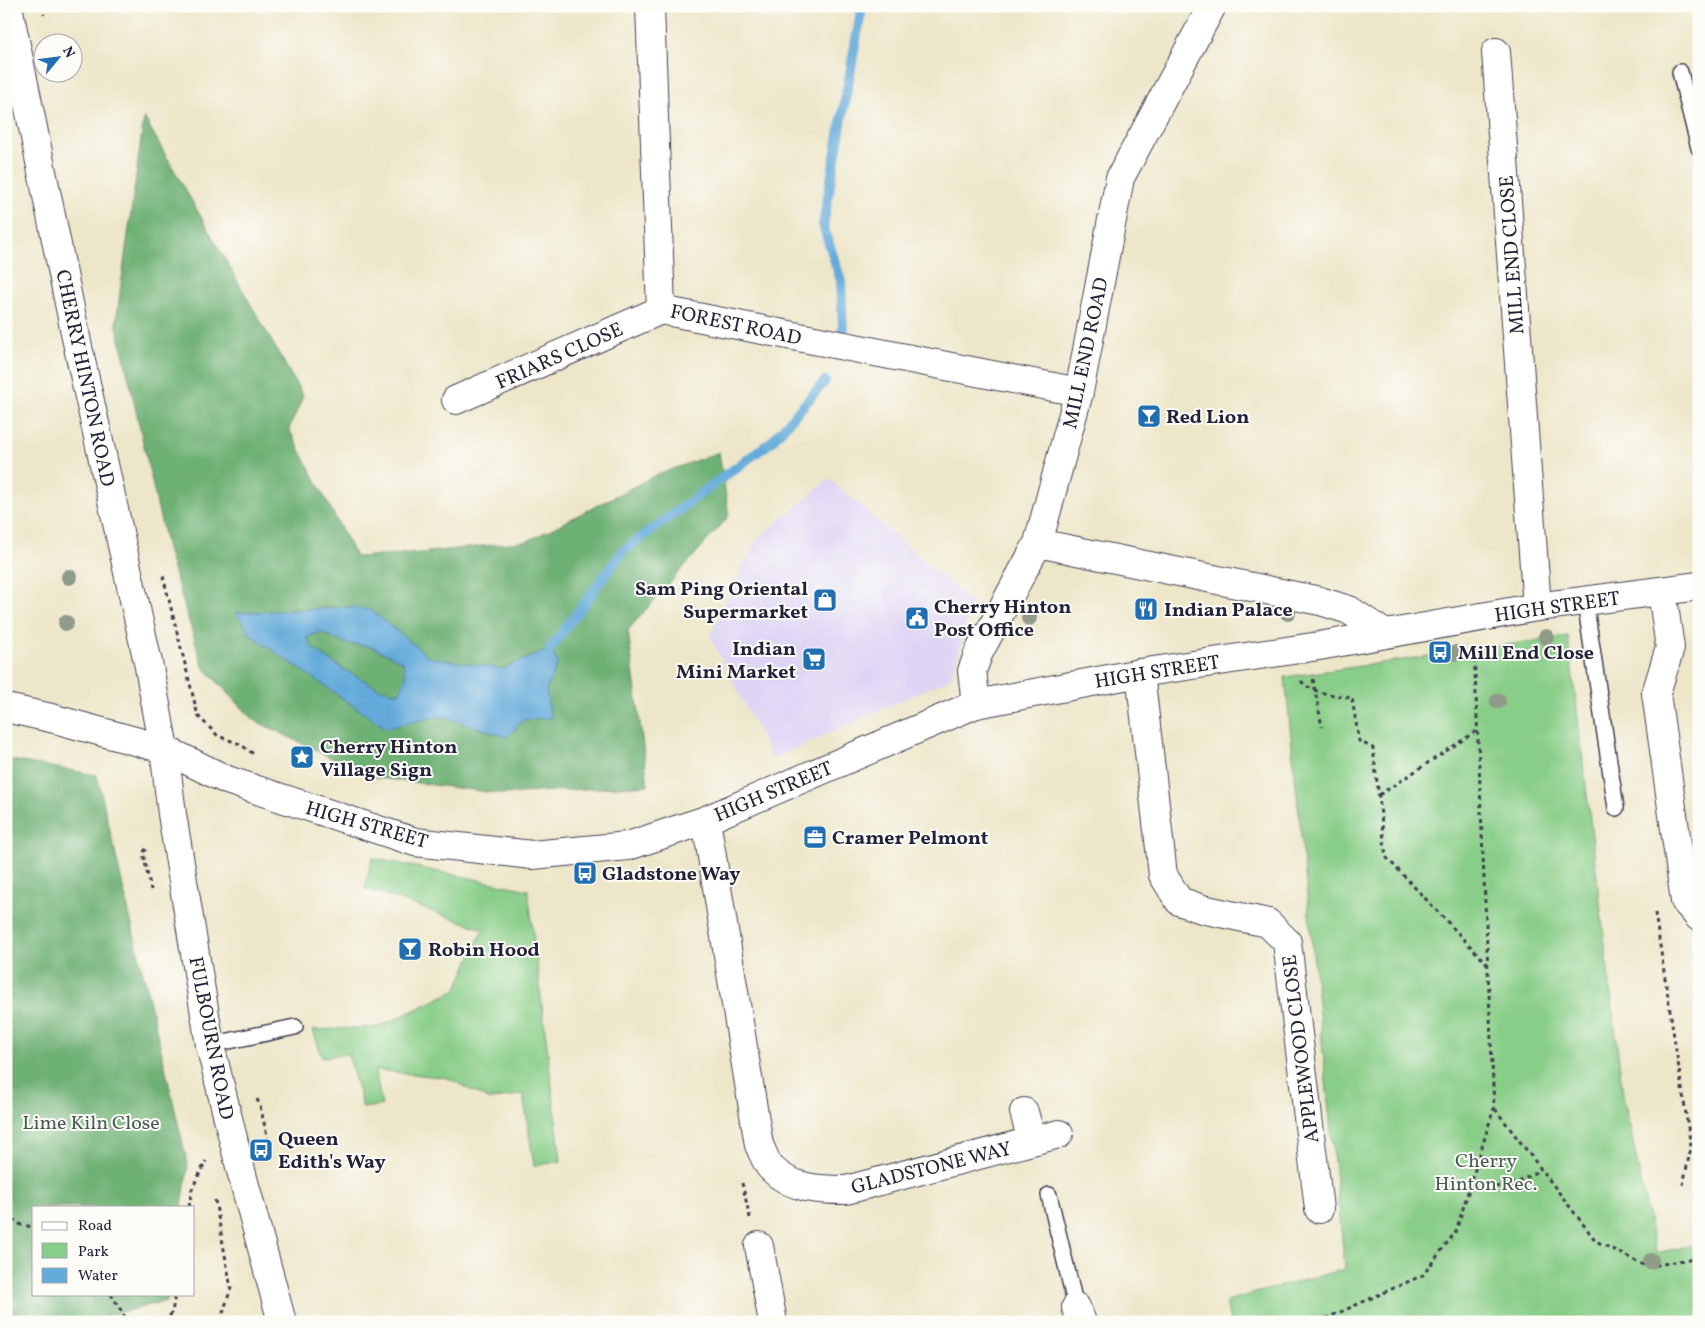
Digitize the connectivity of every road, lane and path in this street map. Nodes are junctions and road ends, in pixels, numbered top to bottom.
1 (8, 6) edge
2 (650, 6) edge
3 (1212, 6) edge
4 (1496, 52) dead end
5 (1680, 72) dead end
6 (1699, 148) edge
7 (662, 310) junction
8 (1079, 392) junction
9 (456, 400) dead end
10 (1038, 543) junction
11 (1699, 586) edge
12 (1662, 591) junction
13 (1585, 601) junction
14 (1537, 607) junction
15 (1473, 618) junction
16 (176, 630) dead end
17 (1385, 634) junction
18 (1140, 673) junction
19 (1299, 678) dead end
20 (1315, 690) junction
21 (976, 704) junction
22 (6, 708) edge
23 (1322, 727) dead end
24 (1478, 730) junction
25 (240, 744) dead end
26 (164, 749) junction
27 (1379, 796) junction
28 (1616, 808) dead end
29 (706, 820) junction
30 (1655, 910) dead end
31 (1699, 918) edge
32 (1489, 966) junction
33 (295, 1027) dead end
34 (210, 1045) junction
35 (1494, 1108) junction
36 (1024, 1112) dead end
37 (1059, 1134) dead end
38 (1032, 1141) junction
39 (759, 1145) junction
40 (207, 1158) dead end
41 (1541, 1169) junction
42 (1472, 1181) junction
43 (1683, 1185) dead end
44 (1049, 1195) dead end
45 (189, 1206) edge
46 (1319, 1209) dead end
47 (6, 1214) edge
48 (32, 1227) edge
49 (219, 1227) dead end
50 (759, 1246) joint
51 (1699, 1257) edge
52 (112, 1296) edge
53 (175, 1296) edge
54 (1079, 1314) edge
55 (128, 1322) edge
56 (164, 1322) edge
57 (220, 1322) edge
58 (282, 1322) edge
59 (773, 1322) edge
60 (1318, 1322) edge

1 - 26 street, CHERRY HINTON ROAD
2 - 7 street, FOREST ROAD
3 - 8 street, MILL END ROAD
4 - 14 street, MILL END CLOSE
5 - 6 lane
7 - 8 street, FOREST ROAD
7 - 9 street, FRIARS CLOSE
8 - 10 street, MILL END ROAD
10 - 17 street
10 - 21 street, MILL END ROAD
11 - 12 street, HIGH STREET
12 - 13 street, HIGH STREET
12 - 31 street
13 - 14 street, HIGH STREET
13 - 28 lane
14 - 15 street, HIGH STREET
15 - 17 street, HIGH STREET
15 - 24 path
16 - 25 path
17 - 18 street, HIGH STREET
18 - 21 street, HIGH STREET
18 - 46 street, APPLEWOOD CLOSE
19 - 20 path
20 - 23 path
20 - 27 path
21 - 29 street, HIGH STREET
22 - 26 street
24 - 27 path
24 - 32 path
26 - 29 street, HIGH STREET
26 - 34 street, FULBOURN ROAD
27 - 32 path
29 - 39 street, GLADSTONE WAY
30 - 43 path
32 - 35 path
33 - 34 lane
34 - 58 street, FULBOURN ROAD
35 - 41 path
35 - 42 path
36 - 38 street, GLADSTONE WAY
37 - 38 street, GLADSTONE WAY
38 - 39 street, GLADSTONE WAY
39 - 50 path
40 - 45 path
41 - 42 path
41 - 51 path
42 - 60 path
44 - 54 lane
47 - 48 path
49 - 57 path
50 - 59 street
52 - 55 path
53 - 56 path

